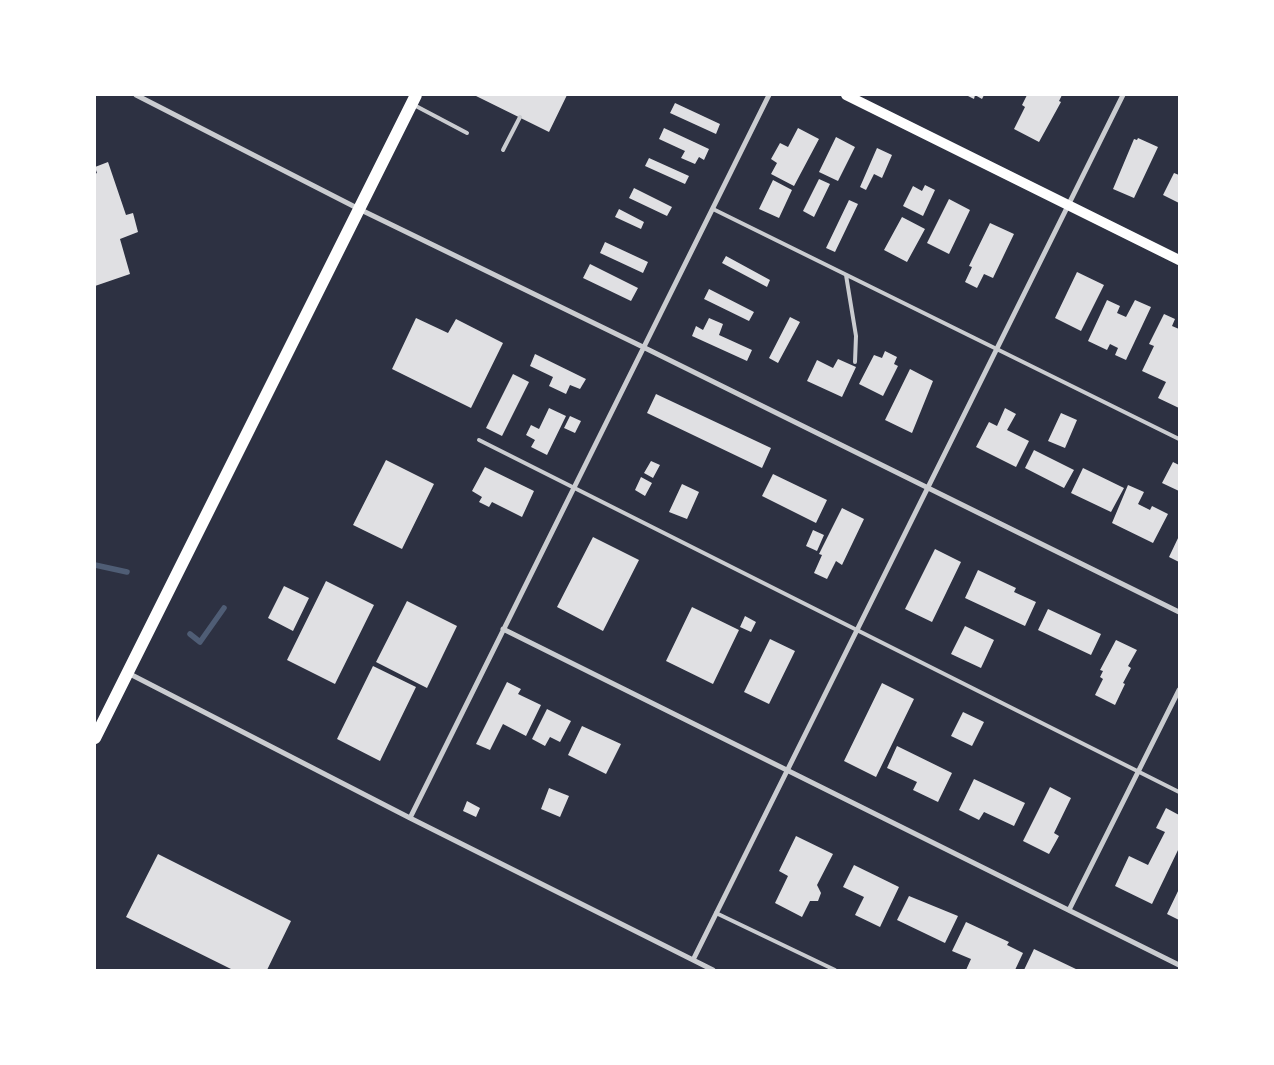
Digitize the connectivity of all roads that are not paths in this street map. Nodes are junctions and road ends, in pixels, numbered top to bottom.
1 (136, 95) edge
2 (768, 95) edge
3 (846, 95) edge
4 (1123, 95) edge
5 (414, 100) edge
6 (520, 118) dead end
7 (467, 133) dead end
8 (503, 150) dead end
9 (1069, 205) junction
10 (359, 209) junction
11 (713, 209) junction
12 (1179, 260) edge
13 (846, 275) junction
14 (643, 347) junction
15 (998, 350) junction
16 (855, 362) dead end
17 (1179, 439) edge
18 (479, 440) dead end
19 (574, 488) junction
20 (927, 489) junction
21 (1179, 612) edge
22 (503, 629) junction
23 (858, 629) junction
24 (128, 673) junction
25 (1179, 690) edge
26 (95, 738) edge
27 (787, 772) junction
28 (1138, 772) junction
29 (1179, 792) edge
30 (410, 818) junction
31 (1069, 910) junction
32 (716, 913) junction
33 (693, 960) junction
34 (1179, 965) edge
35 (714, 970) edge
36 (835, 970) edge

1 - 10 street
2 - 11 street
3 - 9 main road
4 - 9 street
5 - 7 lane
5 - 10 main road
6 - 8 lane
9 - 12 main road
9 - 15 street
10 - 14 street
10 - 24 main road
11 - 13 lane
11 - 14 street
13 - 15 lane
13 - 16 lane
14 - 19 street
14 - 20 street
15 - 17 lane
15 - 20 street
18 - 19 lane
19 - 22 street
19 - 23 lane
20 - 21 street
20 - 23 street
22 - 27 street
22 - 30 street
23 - 27 street
23 - 28 lane
24 - 26 main road
24 - 30 street
25 - 28 street
27 - 31 street
27 - 32 street
28 - 29 lane
28 - 31 street
30 - 33 street
31 - 34 street
32 - 33 street
32 - 36 lane
33 - 35 street

